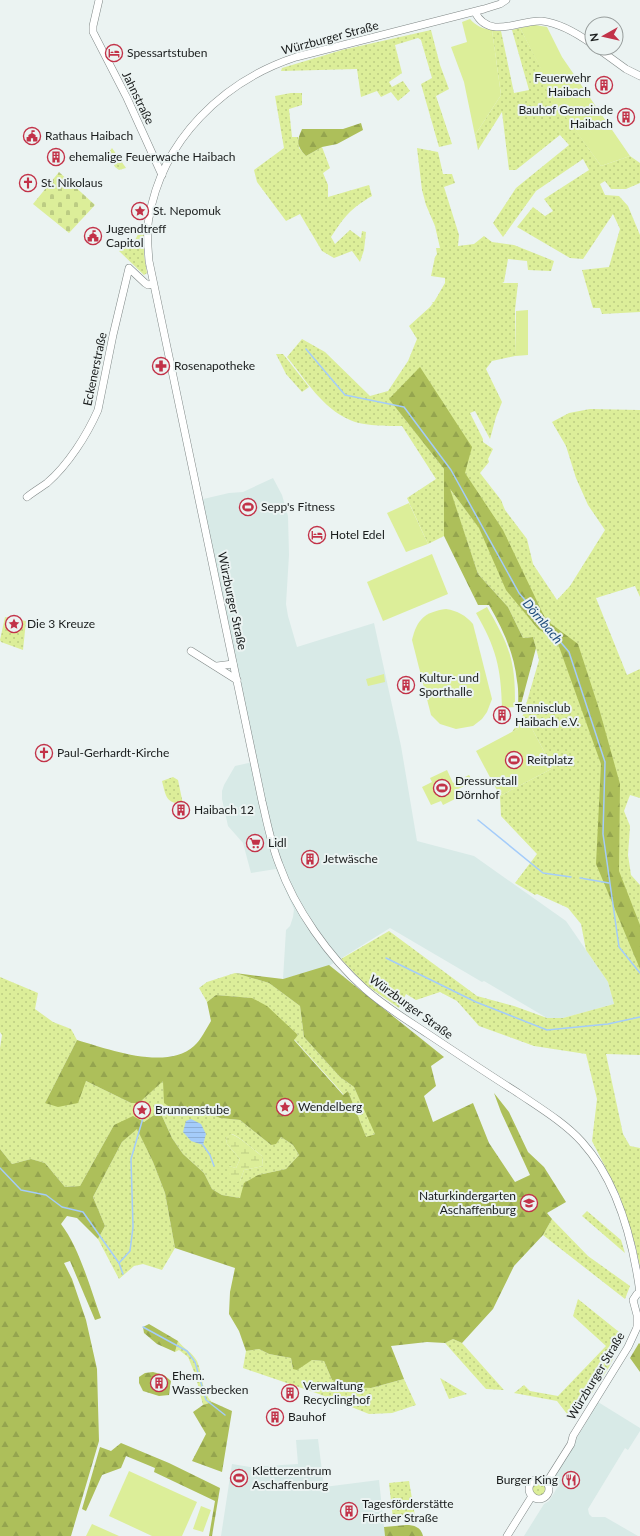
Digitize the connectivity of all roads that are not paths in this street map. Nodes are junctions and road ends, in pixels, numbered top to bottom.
1 (99, 0) edge
2 (506, 0) edge
3 (475, 12) junction
4 (584, 39) edge
5 (608, 56) edge
6 (640, 76) edge
7 (162, 175) junction
8 (153, 284) junction
9 (27, 497) dead end
10 (191, 652) dead end
11 (234, 664) junction
12 (217, 666) junction
13 (237, 680) junction
14 (639, 1285) edge
15 (640, 1292) edge
16 (638, 1310) edge
17 (638, 1324) edge
18 (545, 1481) junction
19 (534, 1498) junction
20 (507, 1536) edge
21 (513, 1536) edge

1 - 7 main road, Jahnstraße
2 - 3 main road, Würzburger Straße
3 - 4 main road
3 - 7 main road, Würzburger Straße
5 - 6 main road
7 - 8 main road, Würzburger Straße
8 - 9 main road, Eckenerstraße
8 - 11 main road, Würzburger Straße
10 - 12 main road
11 - 12 main road
11 - 13 main road, Würzburger Straße
12 - 13 main road
13 - 14 main road, Würzburger Straße
14 - 15 main road, Würzburger Straße
15 - 16 main road
16 - 17 main road, Würzburger Straße
17 - 18 main road, Würzburger Straße
18 - 19 main road
18 - 19 main road
19 - 20 main road
19 - 21 main road

